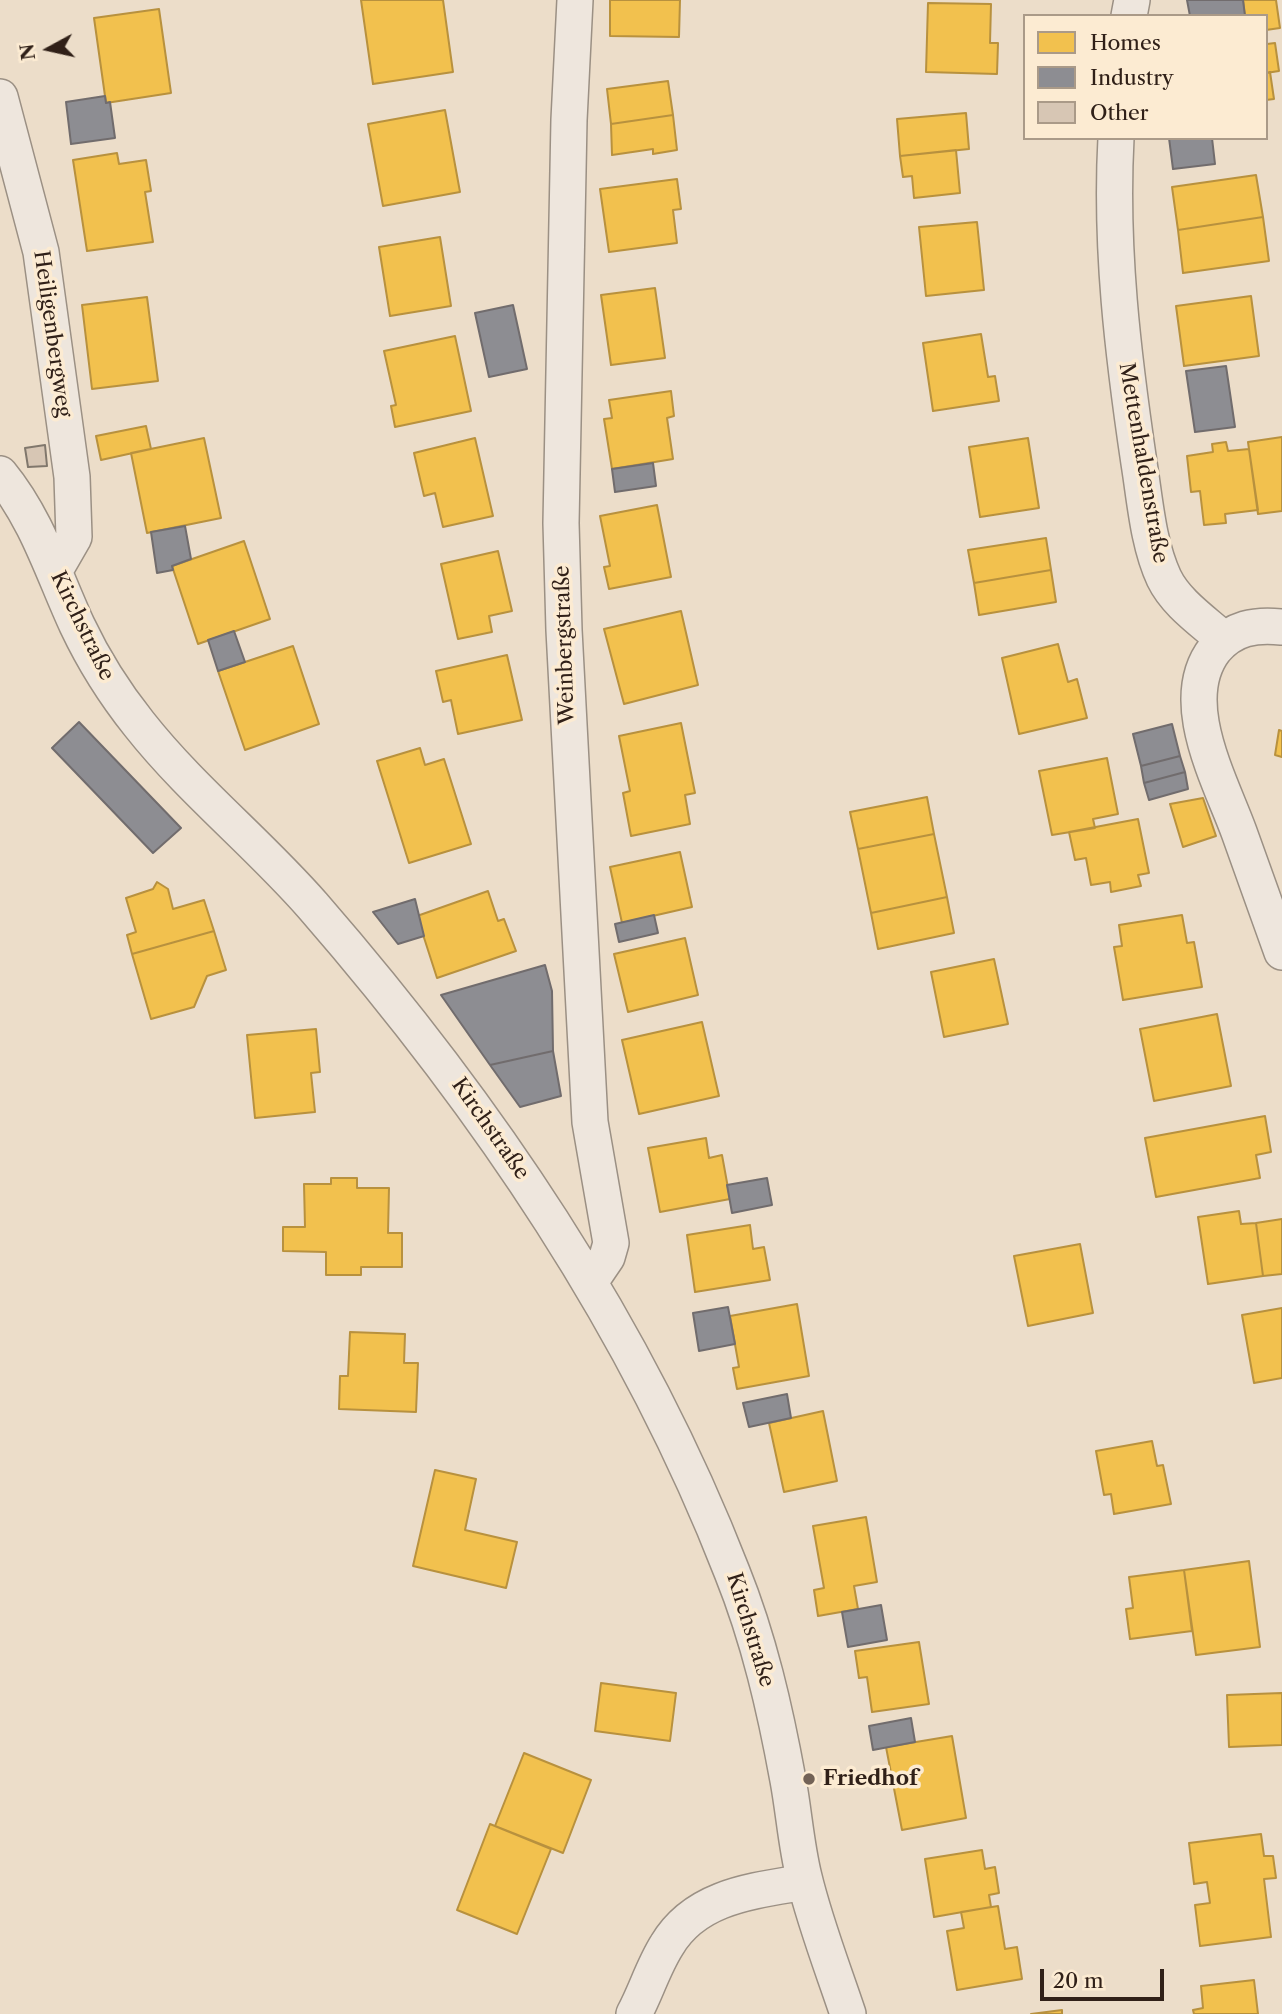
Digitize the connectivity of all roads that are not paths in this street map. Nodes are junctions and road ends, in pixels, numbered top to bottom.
1 (575, 0) edge
2 (0, 97) edge
3 (1116, 140) edge
4 (0, 474) edge
5 (55, 570) junction
6 (1282, 627) edge
7 (1223, 639) junction
8 (1282, 952) edge
9 (590, 1282) junction
10 (805, 1882) junction
11 (634, 2014) edge
12 (848, 2014) edge

1 - 9 street, Weinbergstraße
2 - 5 street, Heiligenbergweg
3 - 7 street, Mettenhaldenstraße
4 - 5 street, Kirchstraße
5 - 9 street, Kirchstraße
6 - 7 street
7 - 8 street
9 - 10 street, Kirchstraße
10 - 11 street
10 - 12 street, Kirchstraße

